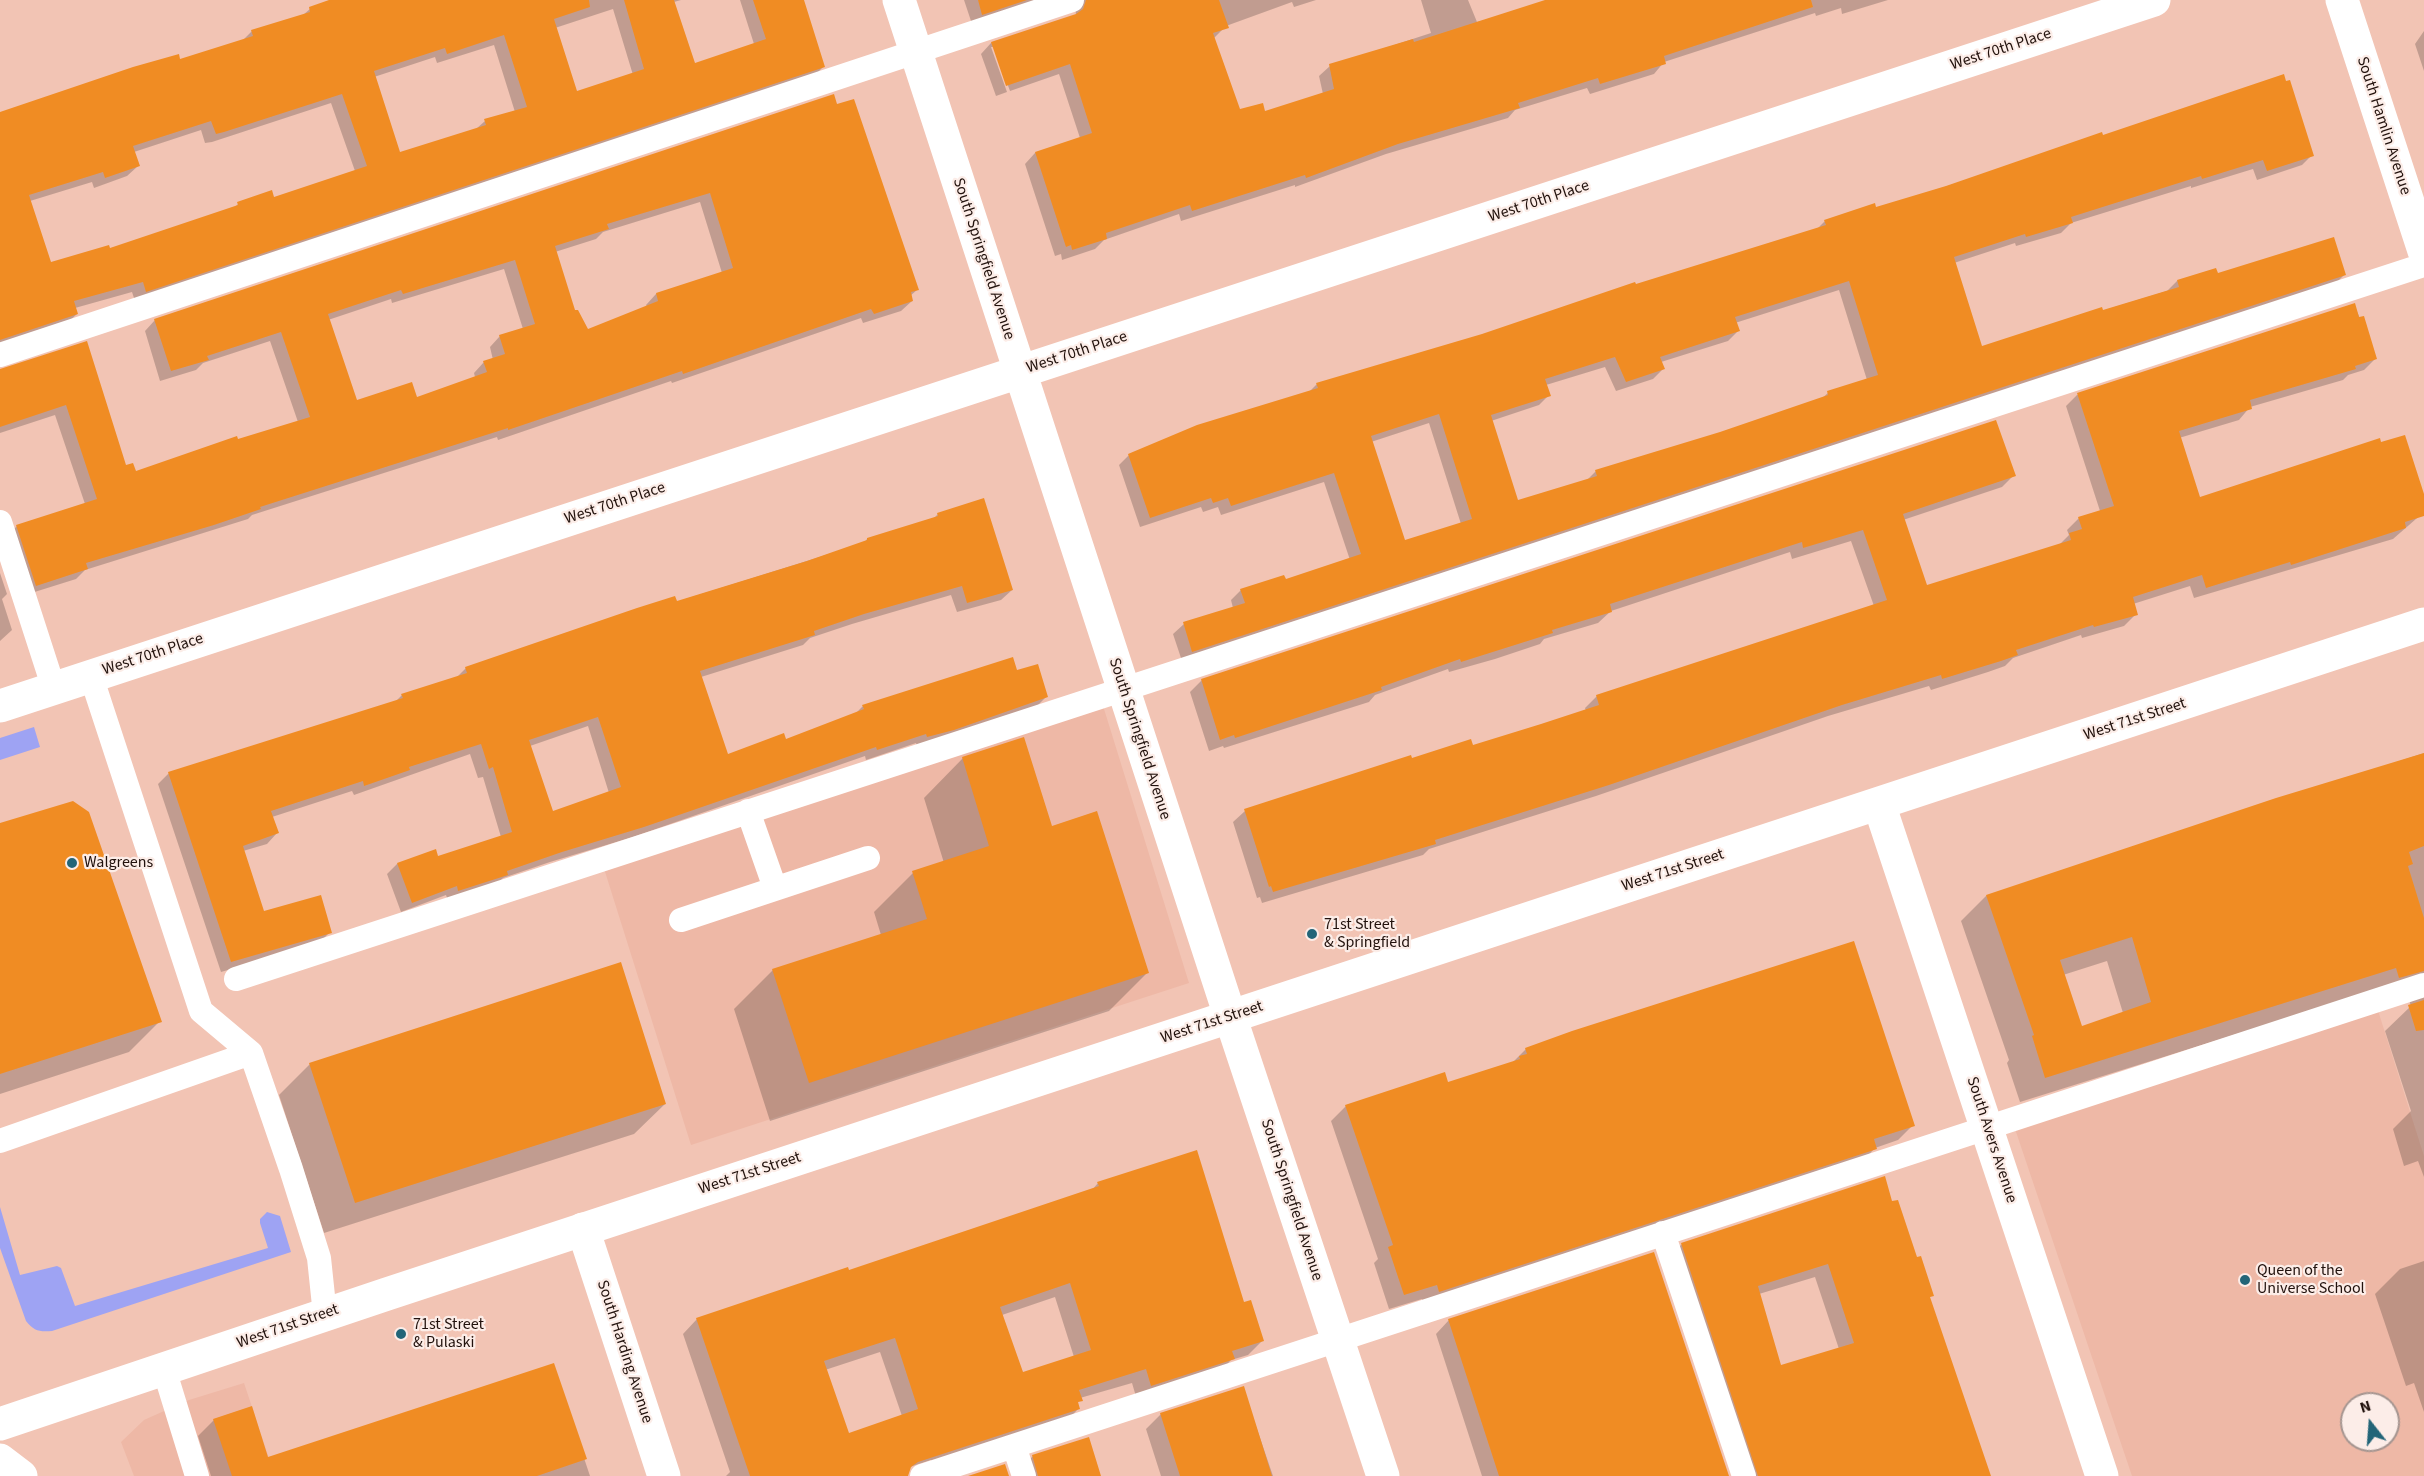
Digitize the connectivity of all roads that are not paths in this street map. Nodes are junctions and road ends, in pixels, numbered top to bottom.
1 (899, 0) edge
2 (1072, 0) edge
3 (2154, 0) edge
4 (2342, 0) edge
5 (916, 52) junction
6 (2424, 251) edge
7 (2424, 265) edge
8 (0, 355) edge
9 (1020, 372) junction
10 (0, 522) edge
11 (2424, 624) edge
12 (91, 676) junction
13 (54, 688) junction
14 (1123, 689) junction
15 (0, 706) edge
16 (1879, 804) junction
17 (748, 811) junction
18 (868, 858) dead end
19 (775, 888) junction
20 (681, 920) dead end
21 (236, 979) dead end
22 (2424, 985) edge
23 (1230, 1017) junction
24 (251, 1053) junction
25 (1988, 1128) junction
26 (0, 1140) edge
27 (583, 1229) junction
28 (1664, 1233) junction
29 (325, 1315) junction
30 (1338, 1340) junction
31 (164, 1369) junction
32 (0, 1424) edge
33 (1014, 1446) junction
34 (0, 1460) edge
35 (21, 1476) edge
36 (197, 1476) edge
37 (664, 1476) edge
38 (922, 1476) edge
39 (1024, 1476) edge
40 (1383, 1476) edge
41 (1744, 1476) edge
42 (2102, 1476) edge

1 - 5 street, South Springfield Avenue
2 - 5 lane
3 - 9 street, West 70th Place
4 - 6 street, South Hamlin Avenue
5 - 8 lane
5 - 9 street, South Springfield Avenue
7 - 14 lane
9 - 12 street, West 70th Place
9 - 14 street, South Springfield Avenue
10 - 13 lane
11 - 16 street, West 71st Street
12 - 13 street, West 70th Place
12 - 24 lane
13 - 15 street, West 70th Place
14 - 17 lane
14 - 23 street, South Springfield Avenue
16 - 23 street, West 71st Street
16 - 25 street, South Avers Avenue
17 - 19 lane
17 - 21 lane
18 - 19 lane
19 - 20 lane
22 - 25 lane
23 - 27 street, West 71st Street
23 - 30 street, South Springfield Avenue
24 - 26 lane
24 - 29 lane
25 - 28 lane
25 - 42 street, South Avers Avenue
27 - 29 street, West 71st Street
27 - 37 street, South Harding Avenue
28 - 30 lane
28 - 41 lane
29 - 31 street, West 71st Street
30 - 33 lane
30 - 40 street, South Springfield Avenue
31 - 32 street, West 71st Street
31 - 36 lane
33 - 38 lane
33 - 39 lane
34 - 35 street

